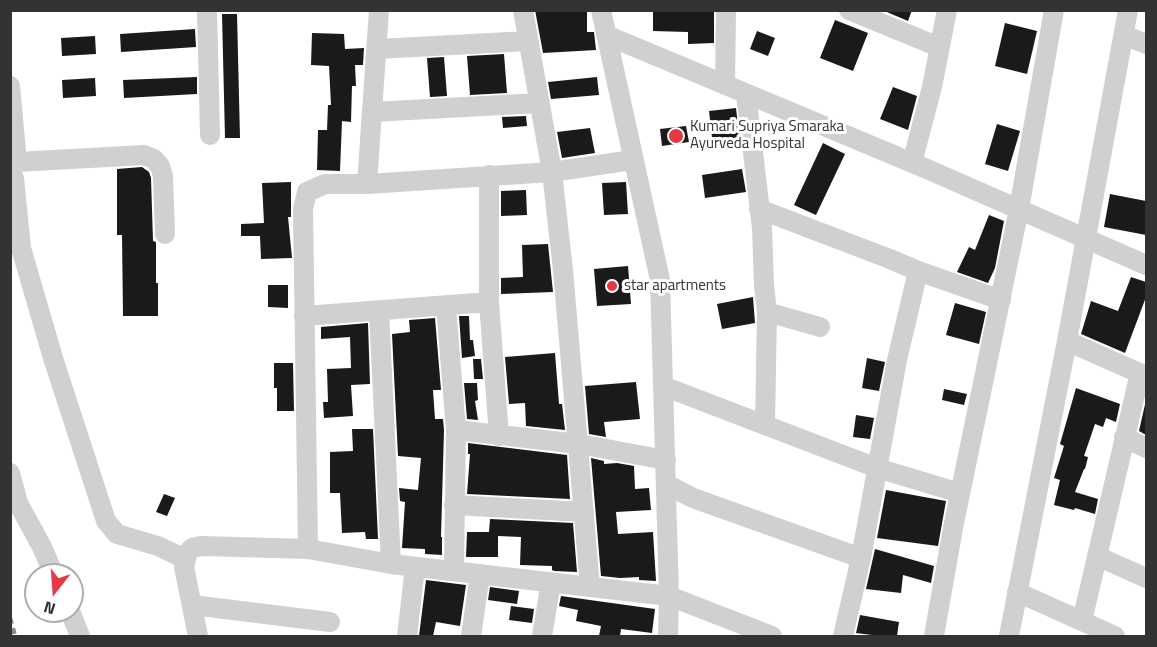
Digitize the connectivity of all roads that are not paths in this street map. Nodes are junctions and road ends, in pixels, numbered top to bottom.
1 (207, 10) edge
2 (379, 10) edge
3 (523, 10) edge
4 (601, 10) edge
5 (726, 10) edge
6 (849, 10) edge
7 (947, 10) edge
8 (1054, 10) edge
9 (1128, 10) edge
10 (606, 35) junction
11 (1124, 35) junction
12 (528, 40) junction
13 (1146, 44) edge
14 (939, 47) junction
15 (376, 49) junction
16 (725, 85) junction
17 (10, 86) edge
18 (746, 94) junction
19 (539, 102) junction
20 (372, 112) junction
21 (210, 135) dead end
22 (632, 160) junction
23 (912, 163) junction
24 (552, 172) junction
25 (14, 174) edge
26 (489, 175) junction
27 (367, 184) junction
28 (759, 209) junction
29 (1019, 209) junction
30 (165, 234) dead end
31 (1086, 238) junction
32 (1146, 265) edge
33 (918, 271) junction
34 (1001, 300) junction
35 (489, 302) junction
36 (446, 306) junction
37 (379, 310) junction
38 (767, 312) junction
39 (304, 316) junction
40 (820, 327) dead end
41 (1067, 341) junction
42 (1143, 375) edge
43 (663, 386) junction
44 (765, 425) junction
45 (456, 430) junction
46 (500, 436) junction
47 (1124, 437) junction
48 (579, 444) junction
49 (1146, 448) edge
50 (666, 460) junction
51 (877, 468) junction
52 (10, 473) edge
53 (666, 484) junction
54 (960, 493) junction
55 (454, 505) junction
56 (584, 512) junction
57 (308, 549) junction
58 (1097, 556) junction
59 (861, 558) junction
60 (185, 559) junction
61 (48, 563) edge
62 (391, 564) junction
63 (415, 567) junction
64 (454, 571) junction
65 (480, 574) junction
66 (1146, 578) edge
67 (551, 582) junction
68 (590, 587) junction
69 (1017, 592) junction
70 (669, 596) junction
71 (192, 604) junction
72 (1082, 621) junction
73 (330, 622) dead end
74 (198, 636) edge
75 (407, 636) edge
76 (471, 636) edge
77 (542, 636) edge
78 (668, 636) edge
79 (772, 636) edge
80 (843, 636) edge
81 (934, 636) edge
82 (1009, 636) edge
83 (1115, 636) edge

1 - 21 street
2 - 15 street
3 - 12 street
4 - 10 street
5 - 16 street
6 - 14 street
7 - 14 street
8 - 29 street
9 - 11 street
10 - 16 street
10 - 22 street
11 - 13 street
11 - 31 street
12 - 15 street
12 - 19 street
14 - 23 street
15 - 20 street
16 - 18 street
17 - 25 street
18 - 23 street
18 - 28 street
19 - 20 street
19 - 24 street
20 - 27 street
22 - 24 street
22 - 43 street
23 - 29 street
24 - 26 street
24 - 48 street
25 - 30 street
25 - 60 street
26 - 27 street
26 - 35 street
27 - 39 street
28 - 33 street
28 - 38 street
29 - 31 street
29 - 34 street
31 - 32 street
31 - 41 street
33 - 34 street
33 - 51 street
34 - 54 street
35 - 36 street
35 - 46 street
36 - 37 street
36 - 45 street
37 - 39 street
37 - 62 street
38 - 40 street
38 - 44 street
39 - 57 street
41 - 42 street
41 - 69 street
42 - 47 street
43 - 44 street
43 - 50 street
44 - 51 street
45 - 46 street
45 - 55 street
46 - 48 street
47 - 49 street
47 - 58 street
48 - 50 street
48 - 56 street
50 - 53 street
51 - 54 street
51 - 59 street
52 - 61 street
53 - 59 street
53 - 70 street
54 - 81 street
55 - 56 street
55 - 64 street
56 - 68 street
57 - 60 street
57 - 62 street
58 - 66 street
58 - 72 street
59 - 80 street
60 - 71 street
62 - 63 street
63 - 64 street
63 - 75 street
64 - 65 street
65 - 67 street
65 - 76 street
67 - 68 street
67 - 77 street
68 - 70 street
69 - 72 street
69 - 82 street
70 - 78 street
70 - 79 street
71 - 73 street
71 - 74 street
72 - 83 street

